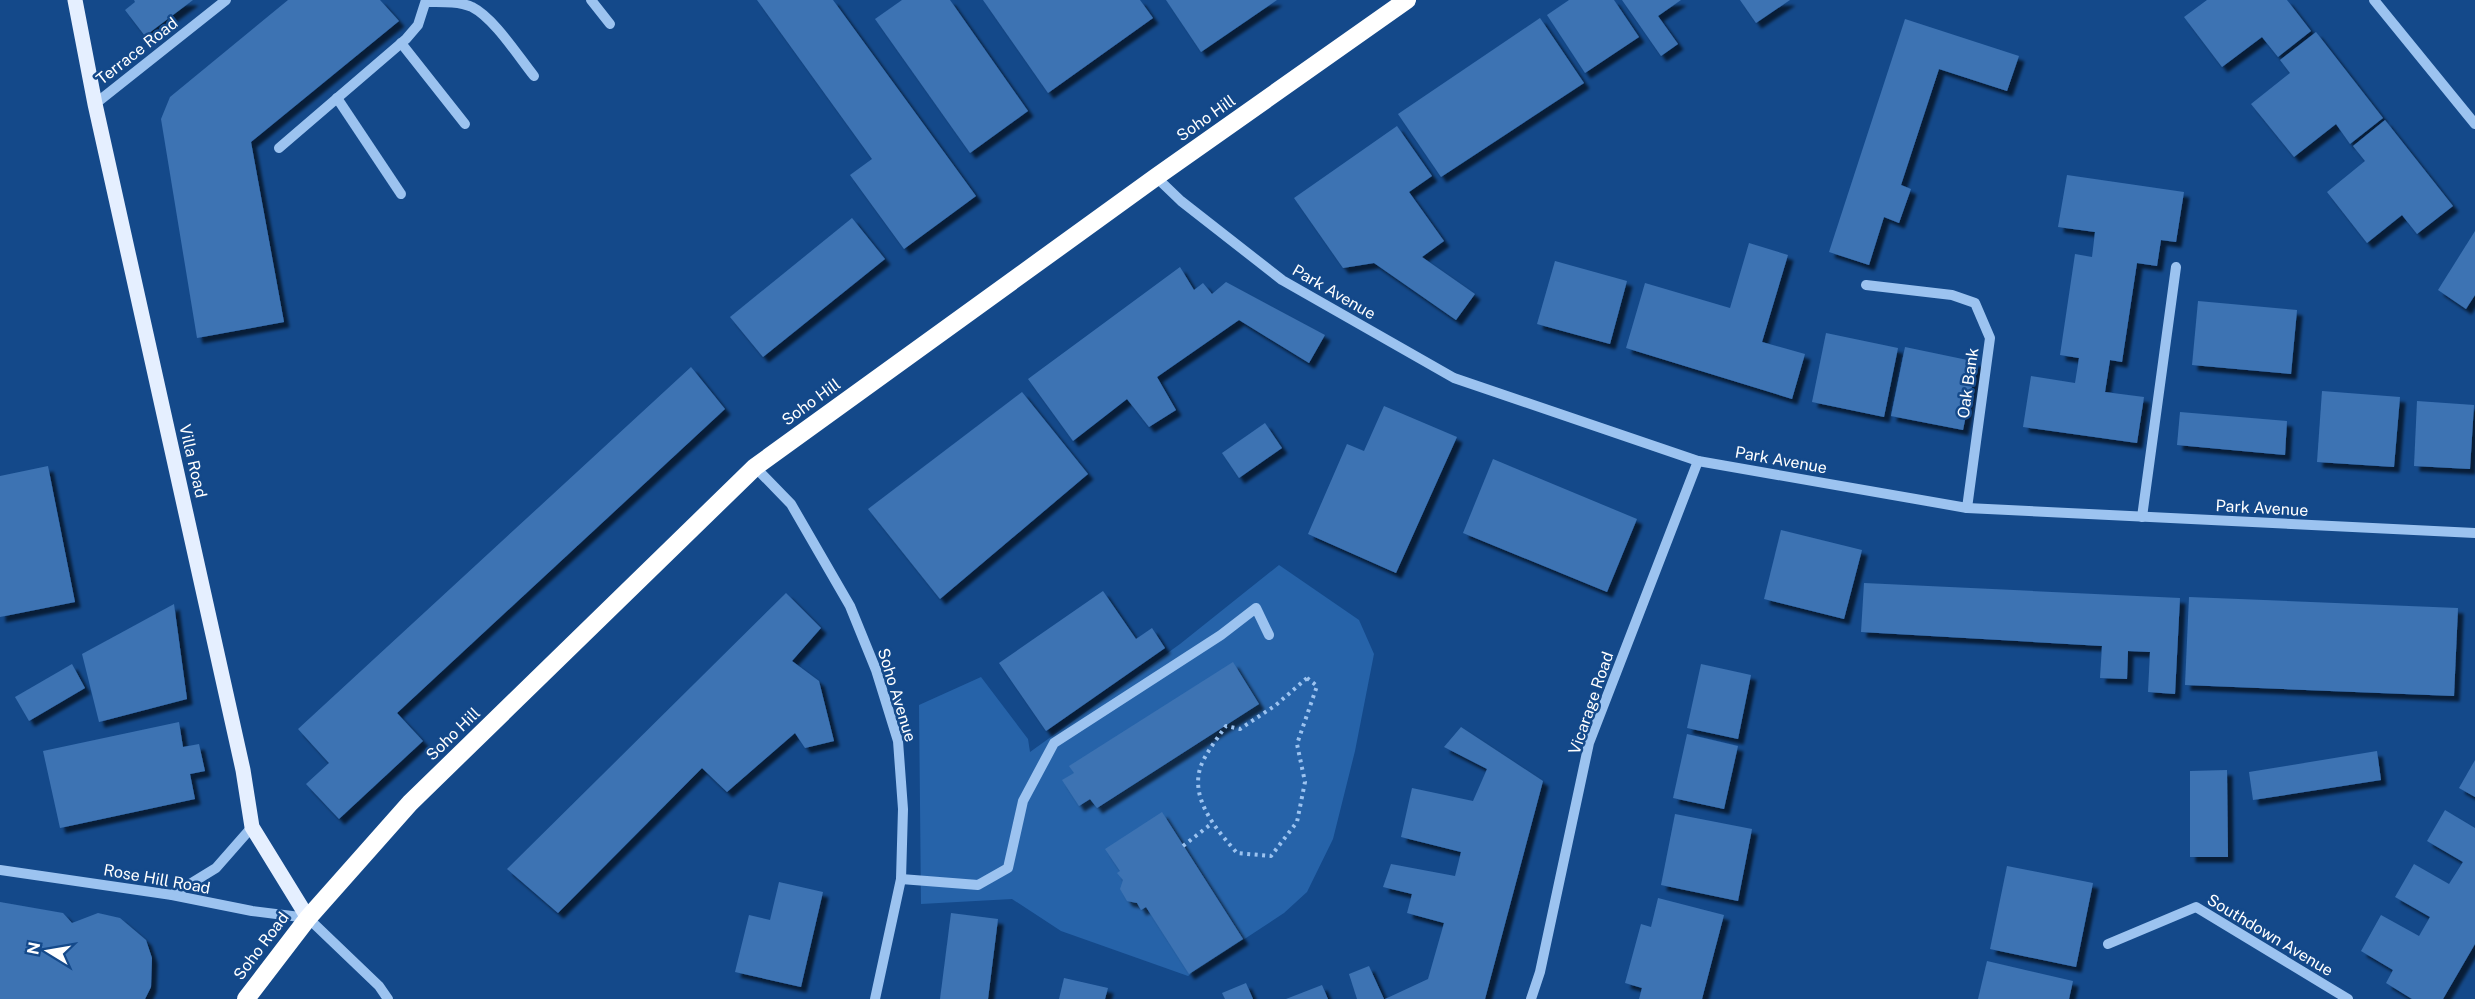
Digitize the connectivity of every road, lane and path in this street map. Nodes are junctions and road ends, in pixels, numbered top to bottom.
1 (75, 0) edge
2 (226, 0) edge
3 (591, 0) edge
4 (1407, 0) edge
5 (2374, 0) edge
6 (426, 1) edge
7 (475, 3) edge
8 (610, 24) dead end
9 (401, 44) junction
10 (534, 76) dead end
11 (337, 98) junction
12 (95, 104) junction
13 (465, 124) dead end
14 (2475, 124) edge
15 (279, 148) dead end
16 (1156, 177) junction
17 (401, 194) dead end
18 (2176, 267) dead end
19 (1866, 285) dead end
20 (1698, 461) junction
21 (754, 467) junction
22 (1967, 508) junction
23 (2142, 517) junction
24 (2475, 533) edge
25 (1269, 635) dead end
26 (1211, 824) junction
27 (252, 827) junction
28 (1183, 846) dead end
29 (0, 870) edge
30 (901, 879) junction
31 (172, 895) junction
32 (308, 918) junction
33 (2108, 944) dead end
34 (246, 999) edge
35 (388, 999) edge
36 (875, 999) edge
37 (1531, 999) edge
38 (2348, 999) edge

1 - 12 main road, Villa Road
2 - 12 street, Terrace Road
3 - 8 street
4 - 16 highway, Soho Hill
5 - 14 street
6 - 7 street
6 - 9 street
7 - 10 street
9 - 11 street
9 - 13 street
11 - 15 street
11 - 17 street
12 - 27 main road, Villa Road
16 - 20 street, Park Avenue
16 - 21 highway, Soho Hill
18 - 23 street
19 - 22 street, Oak Bank
20 - 22 street, Park Avenue
20 - 37 street, Vicarage Road
21 - 30 street, Soho Avenue
21 - 32 highway, Soho Hill
22 - 23 street, Park Avenue
23 - 24 street, Park Avenue
25 - 30 street
26 - 26 path
26 - 28 path
27 - 31 street
27 - 32 main road, Villa Road
29 - 31 street, Rose Hill Road
30 - 36 street, Soho Avenue
31 - 32 street, Rose Hill Road
32 - 34 highway, Soho Road
32 - 35 street
33 - 38 street, Southdown Avenue

